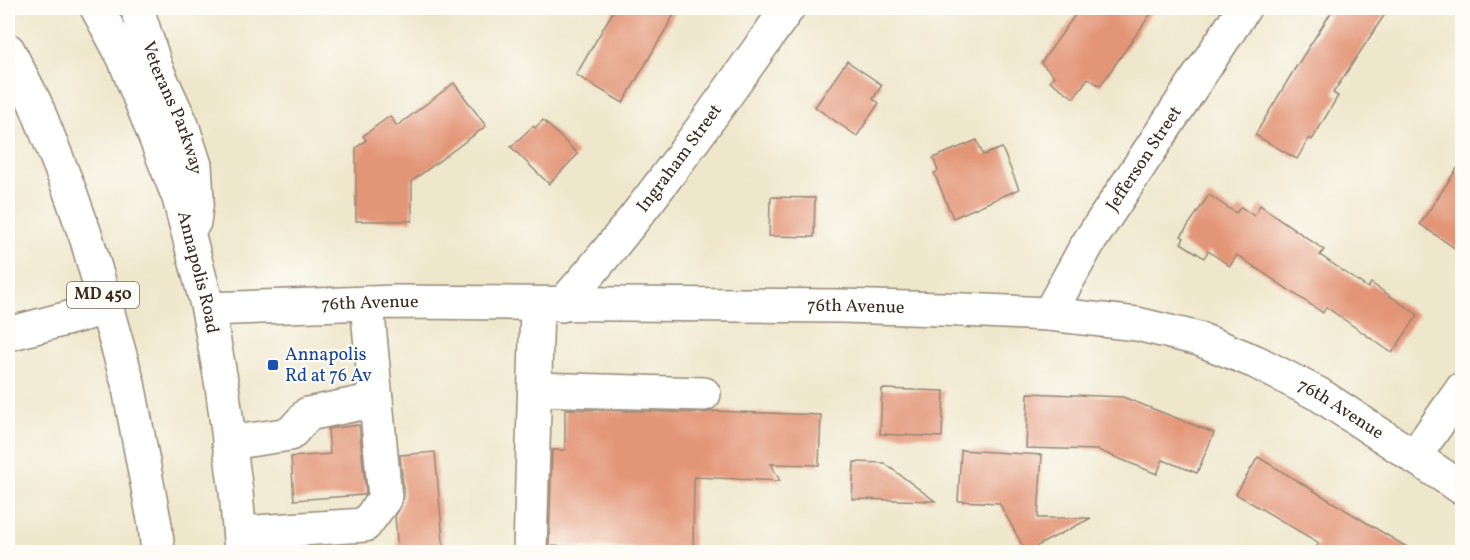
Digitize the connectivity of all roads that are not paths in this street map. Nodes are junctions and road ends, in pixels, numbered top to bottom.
1 (97, 8) edge
2 (138, 8) edge
3 (788, 8) edge
4 (1244, 8) edge
5 (8, 50) edge
6 (8, 77) edge
7 (35, 104) junction
8 (191, 247) junction
9 (367, 303) junction
10 (550, 304) junction
11 (107, 308) junction
12 (208, 309) junction
13 (1049, 314) junction
14 (10, 328) edge
15 (535, 389) junction
16 (1462, 389) edge
17 (704, 394) dead end
18 (376, 400) junction
19 (229, 443) junction
20 (1414, 457) junction
21 (1462, 488) edge
22 (241, 542) edge
23 (158, 552) edge
24 (530, 552) edge

1 - 8 street, Annapolis Road
2 - 8 street, Veterans Parkway
3 - 10 street, Ingraham Street
4 - 13 street, Jefferson Street
5 - 7 street, MD 450
6 - 7 street
7 - 11 street, MD 450
8 - 12 street, Annapolis Road
9 - 10 street, 76th Avenue
9 - 12 street, 76th Avenue
9 - 18 street
10 - 13 street, 76th Avenue
10 - 15 street
11 - 14 street
11 - 23 street, MD 450
12 - 19 street, Annapolis Road
13 - 20 street, 76th Avenue
15 - 17 street
15 - 24 street
16 - 20 street
18 - 19 street
18 - 22 street
19 - 22 street, Annapolis Road
20 - 21 street, 76th Avenue

